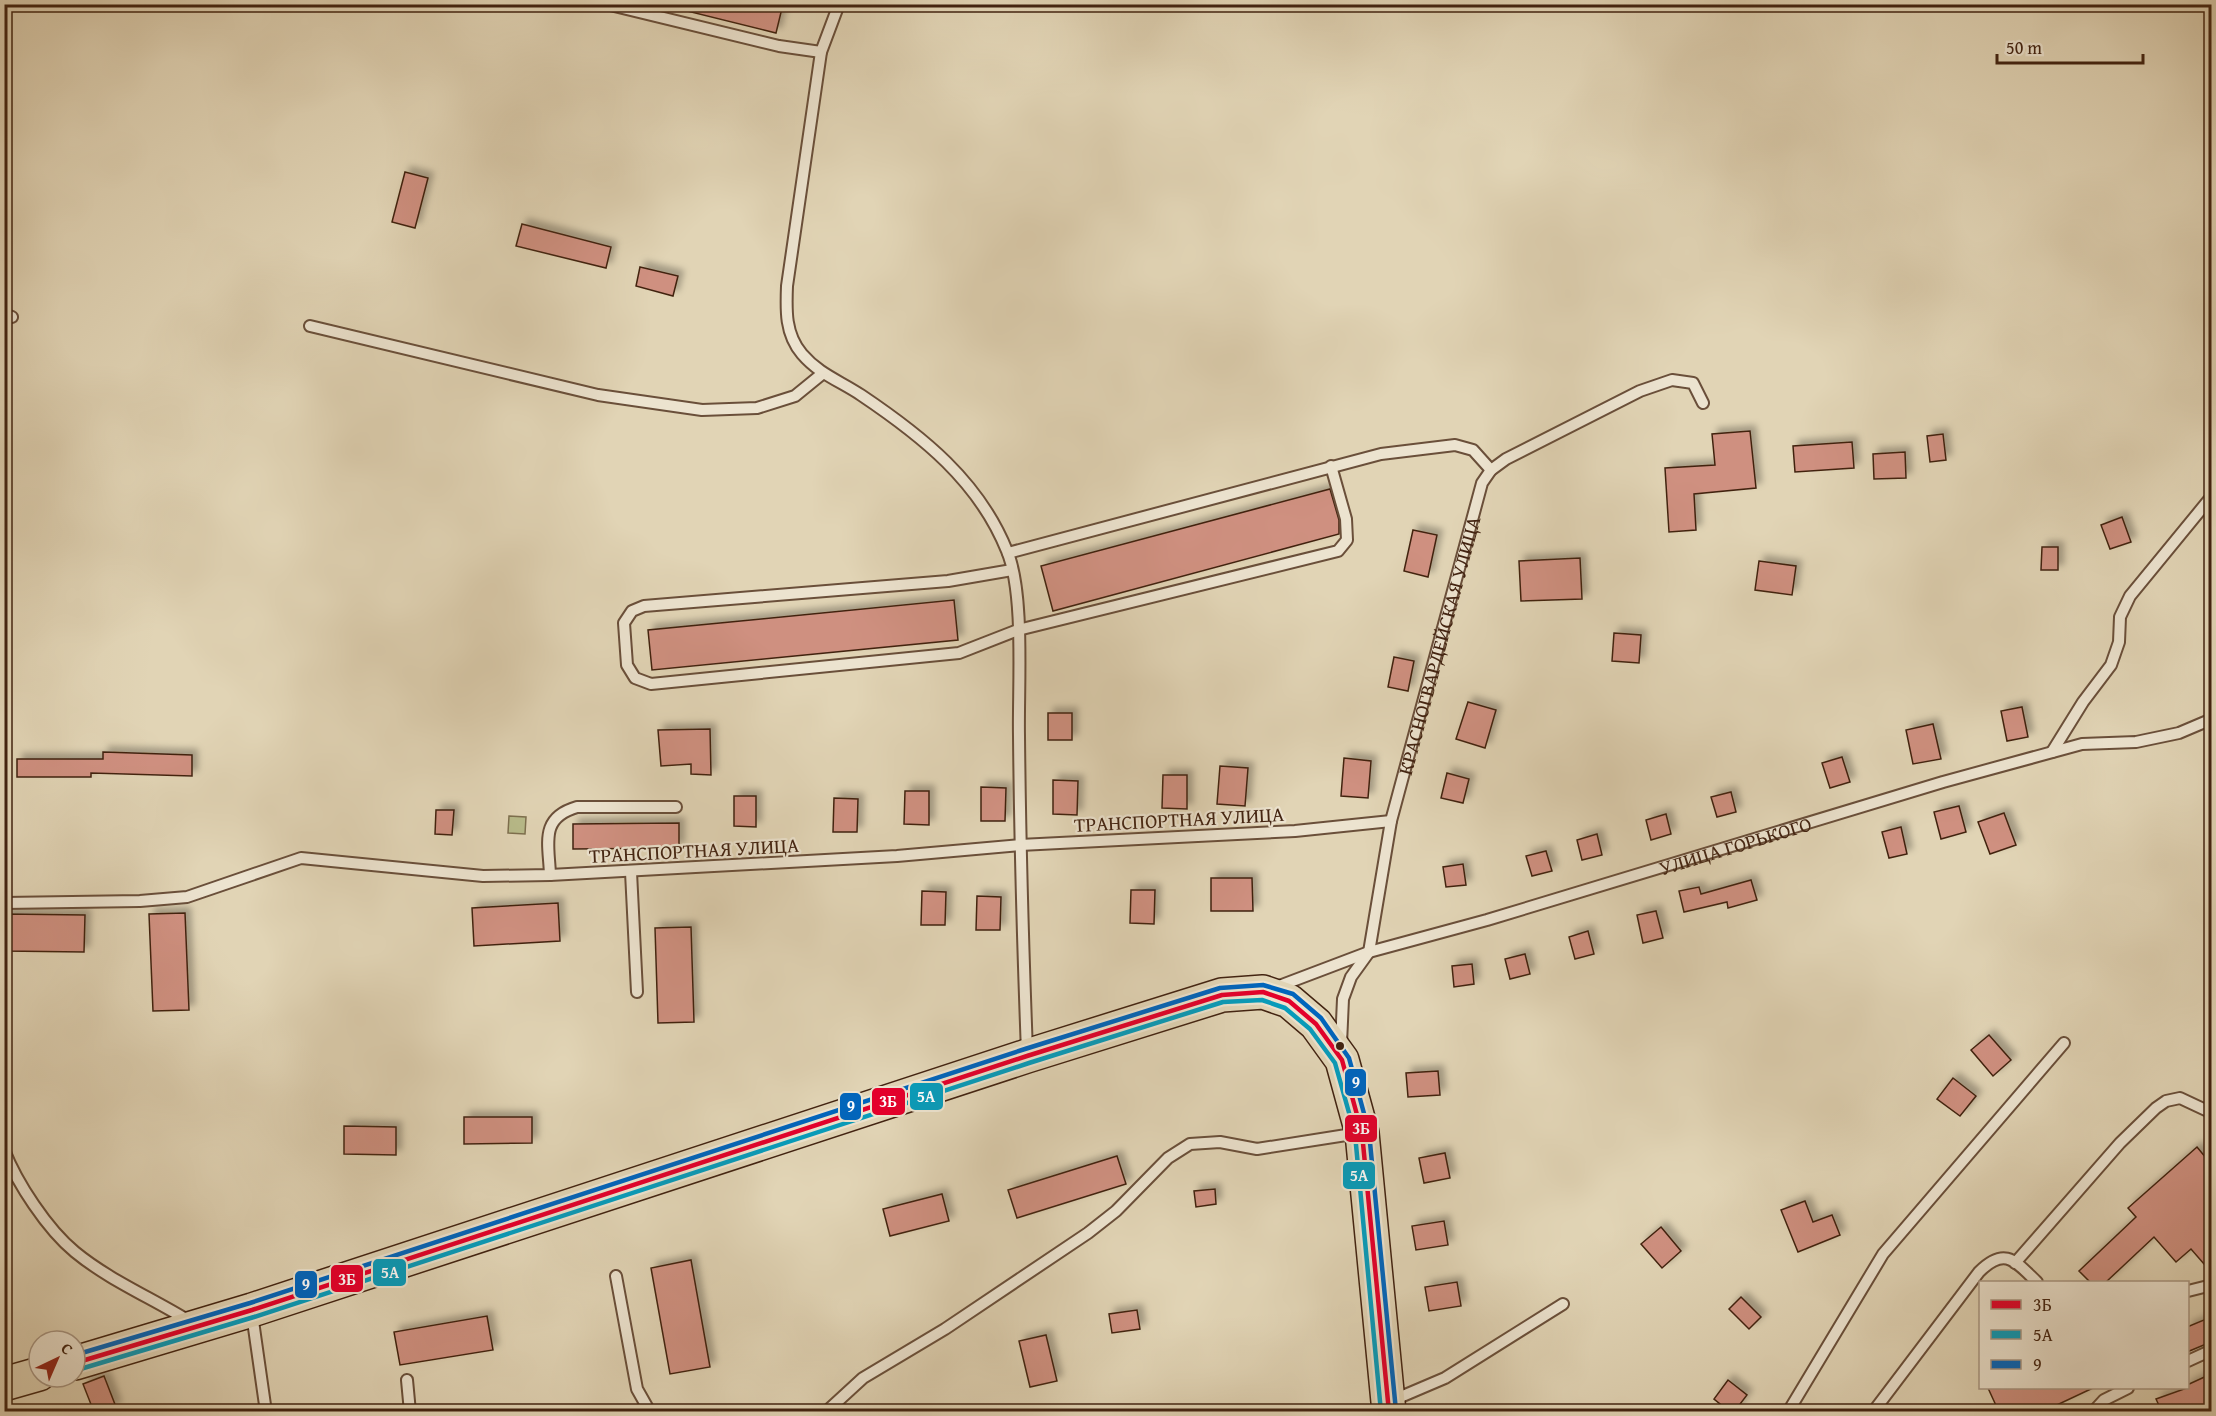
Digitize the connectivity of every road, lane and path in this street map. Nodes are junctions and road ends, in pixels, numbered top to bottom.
1 (606, 4) edge
2 (839, 4) edge
3 (821, 52) junction
4 (310, 326) dead end
5 (822, 374) junction
6 (1703, 403) dead end
7 (1331, 466) junction
8 (1491, 470) junction
9 (2211, 496) edge
10 (1008, 553) junction
11 (1012, 570) junction
12 (1018, 630) junction
13 (2211, 718) edge
14 (2052, 752) junction
15 (676, 807) dead end
16 (1391, 821) junction
17 (1020, 845) junction
18 (631, 872) junction
19 (550, 875) junction
20 (4, 903) edge
21 (1368, 952) junction
22 (637, 992) dead end
23 (1263, 992) junction
24 (2064, 1043) dead end
25 (1027, 1056) junction
26 (1342, 1060) junction
27 (2211, 1113) edge
28 (1362, 1133) junction
29 (4, 1150) edge
30 (2015, 1263) junction
31 (615, 1276) dead end
32 (2036, 1281) edge
33 (2211, 1285) edge
34 (2189, 1290) edge
35 (1563, 1304) dead end
36 (252, 1310) junction
37 (197, 1326) junction
38 (2211, 1350) edge
39 (87, 1359) edge
40 (2189, 1360) edge
41 (27, 1377) edge
42 (407, 1380) dead end
43 (4, 1384) edge
44 (2126, 1389) edge
45 (1389, 1407) edge
46 (266, 1412) edge
47 (410, 1412) edge
48 (650, 1412) edge
49 (826, 1412) edge
50 (1788, 1412) edge
51 (1873, 1412) edge
52 (2093, 1412) edge

1 - 3 lane
2 - 3 lane
3 - 5 lane
4 - 5 lane
5 - 10 lane
6 - 8 lane
7 - 8 lane
7 - 10 lane
7 - 12 lane
8 - 16 lane, КРАСНОГВАРДЕЙСКАЯ УЛИЦА
9 - 14 lane
10 - 11 lane
11 - 12 lane
11 - 12 lane
12 - 17 lane
13 - 14 lane, УЛИЦА ГОРЬКОГО
14 - 21 lane, УЛИЦА ГОРЬКОГО
15 - 19 lane
16 - 17 lane, ТРАНСПОРТНАЯ УЛИЦА
16 - 21 lane, КРАСНОГВАРДЕЙСКАЯ УЛИЦА
17 - 18 lane, ТРАНСПОРТНАЯ УЛИЦА
17 - 25 lane
18 - 19 lane, ТРАНСПОРТНАЯ УЛИЦА
18 - 22 lane
19 - 20 lane, ТРАНСПОРТНАЯ УЛИЦА
21 - 23 lane, УЛИЦА ГОРЬКОГО
21 - 26 lane, КРАСНОГВАРДЕЙСКАЯ УЛИЦА
23 - 25 main road, УЛИЦА ГОРЬКОГО
23 - 26 main road, УЛИЦА ГОРЬКОГО
24 - 50 lane
25 - 36 main road, УЛИЦА ГОРЬКОГО
26 - 28 main road, УЛИЦА ГОРЬКОГО
27 - 30 lane
28 - 45 main road
28 - 49 lane
29 - 37 lane
30 - 32 lane
30 - 51 lane
31 - 48 lane
33 - 34 lane
35 - 45 lane
36 - 37 main road, УЛИЦА ГОРЬКОГО
36 - 46 lane
37 - 39 main road, УЛИЦА ГОРЬКОГО
38 - 40 lane
41 - 43 main road
42 - 47 lane
44 - 52 lane

